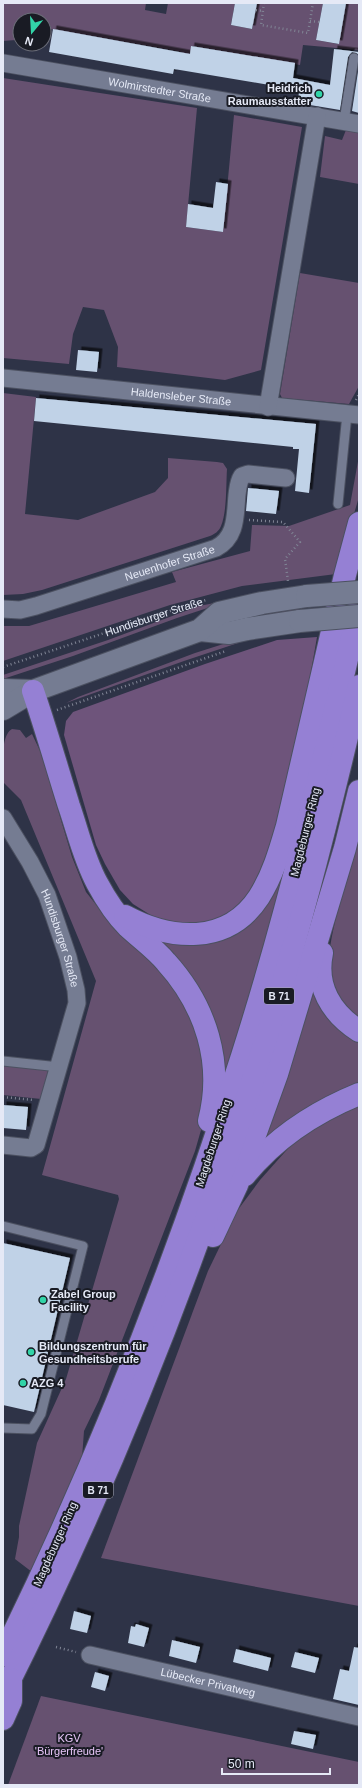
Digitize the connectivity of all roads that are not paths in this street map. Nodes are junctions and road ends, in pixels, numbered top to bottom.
1 (354, 58) dead end
2 (3, 63) edge
3 (317, 116) junction
4 (352, 122) edge
5 (3, 378) edge
6 (268, 406) junction
7 (353, 414) edge
8 (286, 478) dead end
9 (338, 504) dead end
10 (359, 523) edge
11 (359, 592) edge
12 (3, 608) edge
13 (359, 608) edge
14 (359, 616) edge
15 (200, 630) junction
16 (359, 686) edge
17 (3, 690) edge
18 (33, 691) junction
19 (3, 709) edge
20 (359, 791) edge
21 (3, 818) edge
22 (116, 911) junction
23 (326, 911) junction
24 (359, 1031) edge
25 (3, 1061) edge
26 (59, 1067) junction
27 (359, 1094) edge
28 (3, 1145) edge
29 (237, 1185) junction
30 (198, 1188) junction
31 (3, 1226) edge
32 (176, 1299) junction
33 (3, 1428) edge
34 (3, 1655) edge
35 (90, 1655) road end
36 (7, 1686) edge
37 (359, 1717) edge
38 (3, 1719) edge

1 - 4 lane
2 - 3 street, Wolmirstedter Straße
3 - 4 street, Wolmirstedter Straße
3 - 6 street
5 - 6 street, Haldensleber Straße
6 - 7 street, Haldensleber Straße
7 - 9 lane
8 - 12 street, Neuenhofer Straße
10 - 22 highway
11 - 15 main road, Hundisburger Straße, bridge
13 - 30 highway, Magdeburger Ring / B 71
14 - 15 main road, Hundisburger Straße, bridge
15 - 18 main road, Hundisburger Straße
16 - 32 highway, Magdeburger Ring / B 71
17 - 18 main road, Hundisburger Straße
18 - 19 main road, Hundisburger Straße
18 - 22 highway
20 - 23 highway
21 - 26 street, Hundisburger Straße
22 - 30 highway
23 - 24 highway
23 - 29 highway
25 - 26 lane
26 - 28 street, Hundisburger Straße
27 - 29 highway
29 - 32 highway
30 - 34 highway, Magdeburger Ring / B 71
31 - 33 lane
32 - 36 highway, Magdeburger Ring / B 71
35 - 37 street, Lübecker Privatweg
36 - 38 highway, B 71

